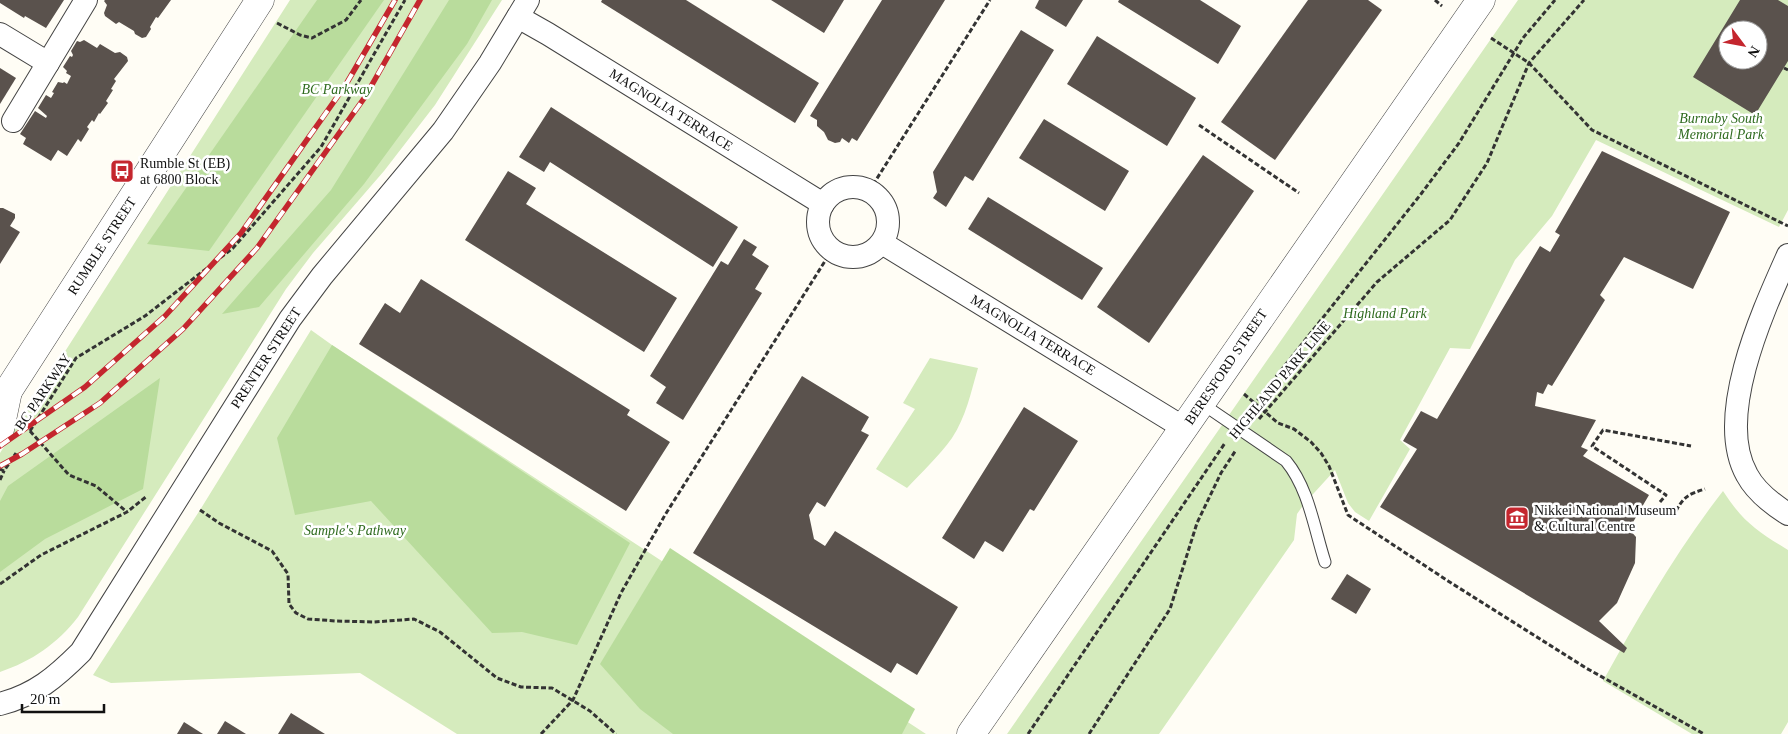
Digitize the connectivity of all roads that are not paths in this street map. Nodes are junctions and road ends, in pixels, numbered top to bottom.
1 (86, 0) edge
2 (260, 0) edge
3 (1480, 0) edge
4 (523, 9) edge
5 (0, 34) edge
6 (48, 63) junction
7 (13, 121) dead end
8 (823, 204) junction
9 (882, 242) junction
10 (1788, 256) edge
11 (4, 394) edge
12 (1201, 403) junction
13 (1184, 428) junction
14 (15, 438) edge
15 (1788, 514) edge
16 (1325, 562) dead end
17 (0, 704) edge
18 (971, 734) edge

1 - 6 street
2 - 11 street, RUMBLE STREET
3 - 12 street, BERESFORD STREET
4 - 8 street, MAGNOLIA TERRACE
4 - 17 street, PRENTER STREET
5 - 6 street
6 - 7 street
8 - 9 street
8 - 9 street
9 - 13 street, MAGNOLIA TERRACE
10 - 15 street
11 - 14 street, RUMBLE STREET
12 - 13 street, BERESFORD STREET
12 - 16 lane
13 - 18 street, BERESFORD STREET

